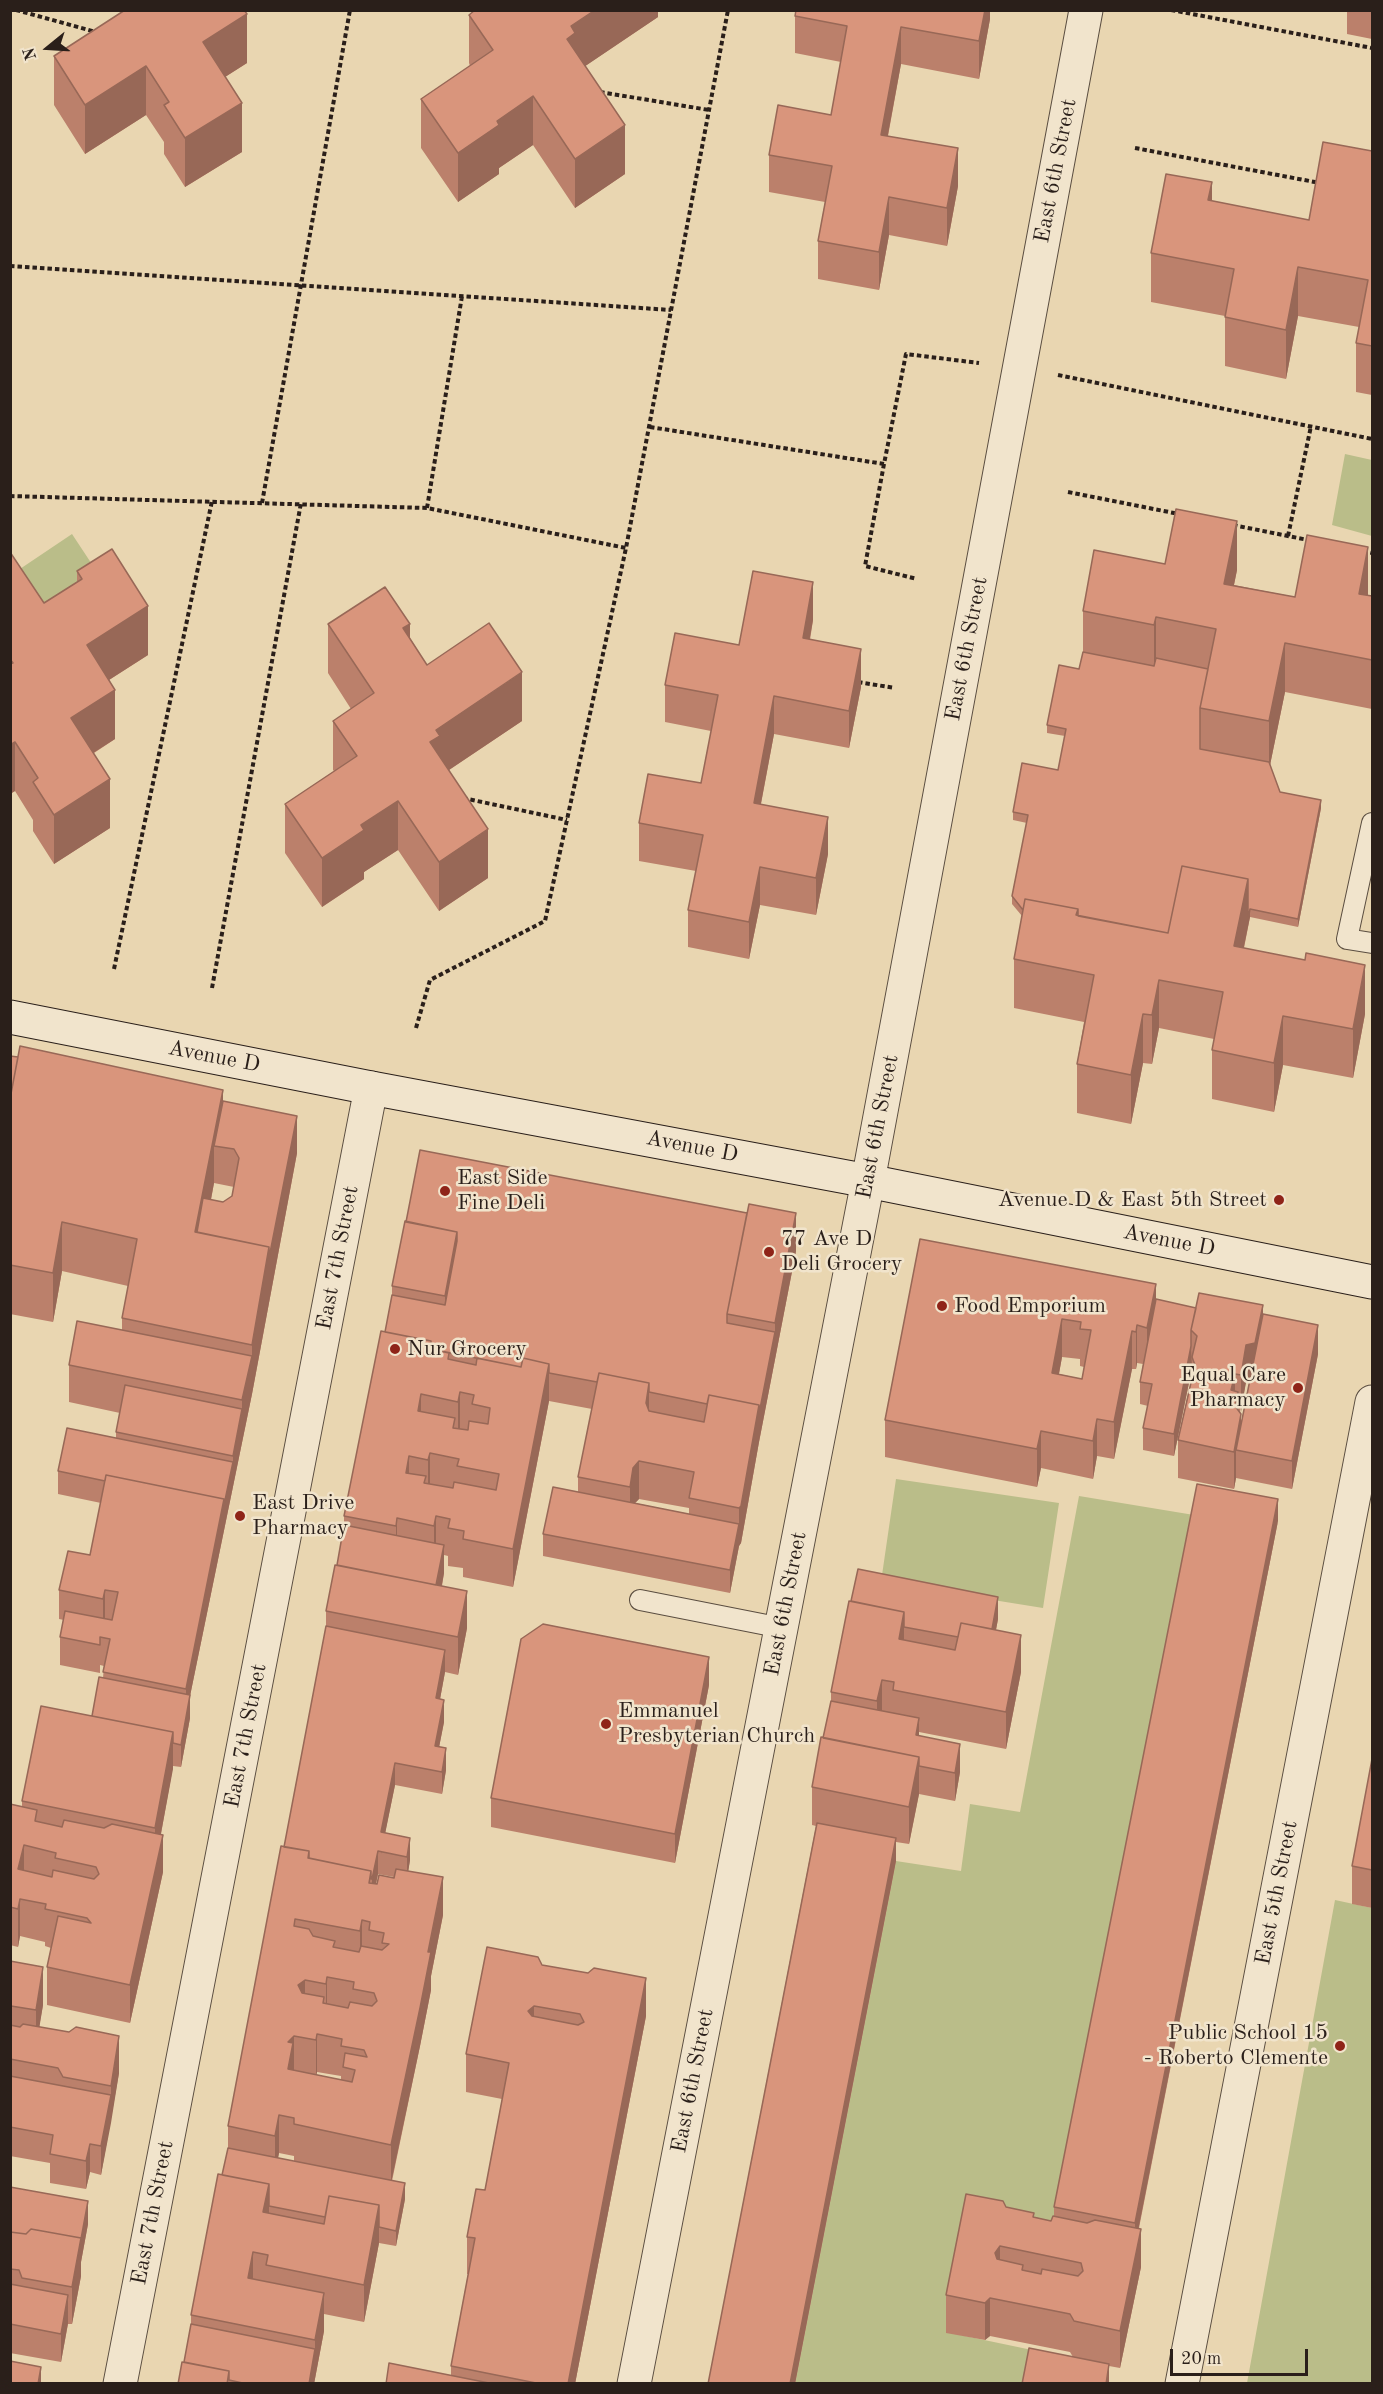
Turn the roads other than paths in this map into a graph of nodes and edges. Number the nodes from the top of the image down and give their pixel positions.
1 (1086, 10) edge
2 (1372, 823) edge
3 (1372, 943) edge
4 (10, 1017) edge
5 (371, 1088) junction
6 (868, 1181) junction
7 (1372, 1282) edge
8 (1372, 1402) edge
9 (640, 1600) dead end
10 (782, 1628) junction
11 (120, 2384) edge
12 (634, 2384) edge
13 (1182, 2384) edge

1 - 6 street, East 6th Street
2 - 3 lane
4 - 5 street, Avenue D
5 - 6 street, Avenue D
5 - 11 street, East 7th Street
6 - 7 street, Avenue D
6 - 10 street, East 6th Street
8 - 13 street, East 5th Street
9 - 10 lane
10 - 12 street, East 6th Street

